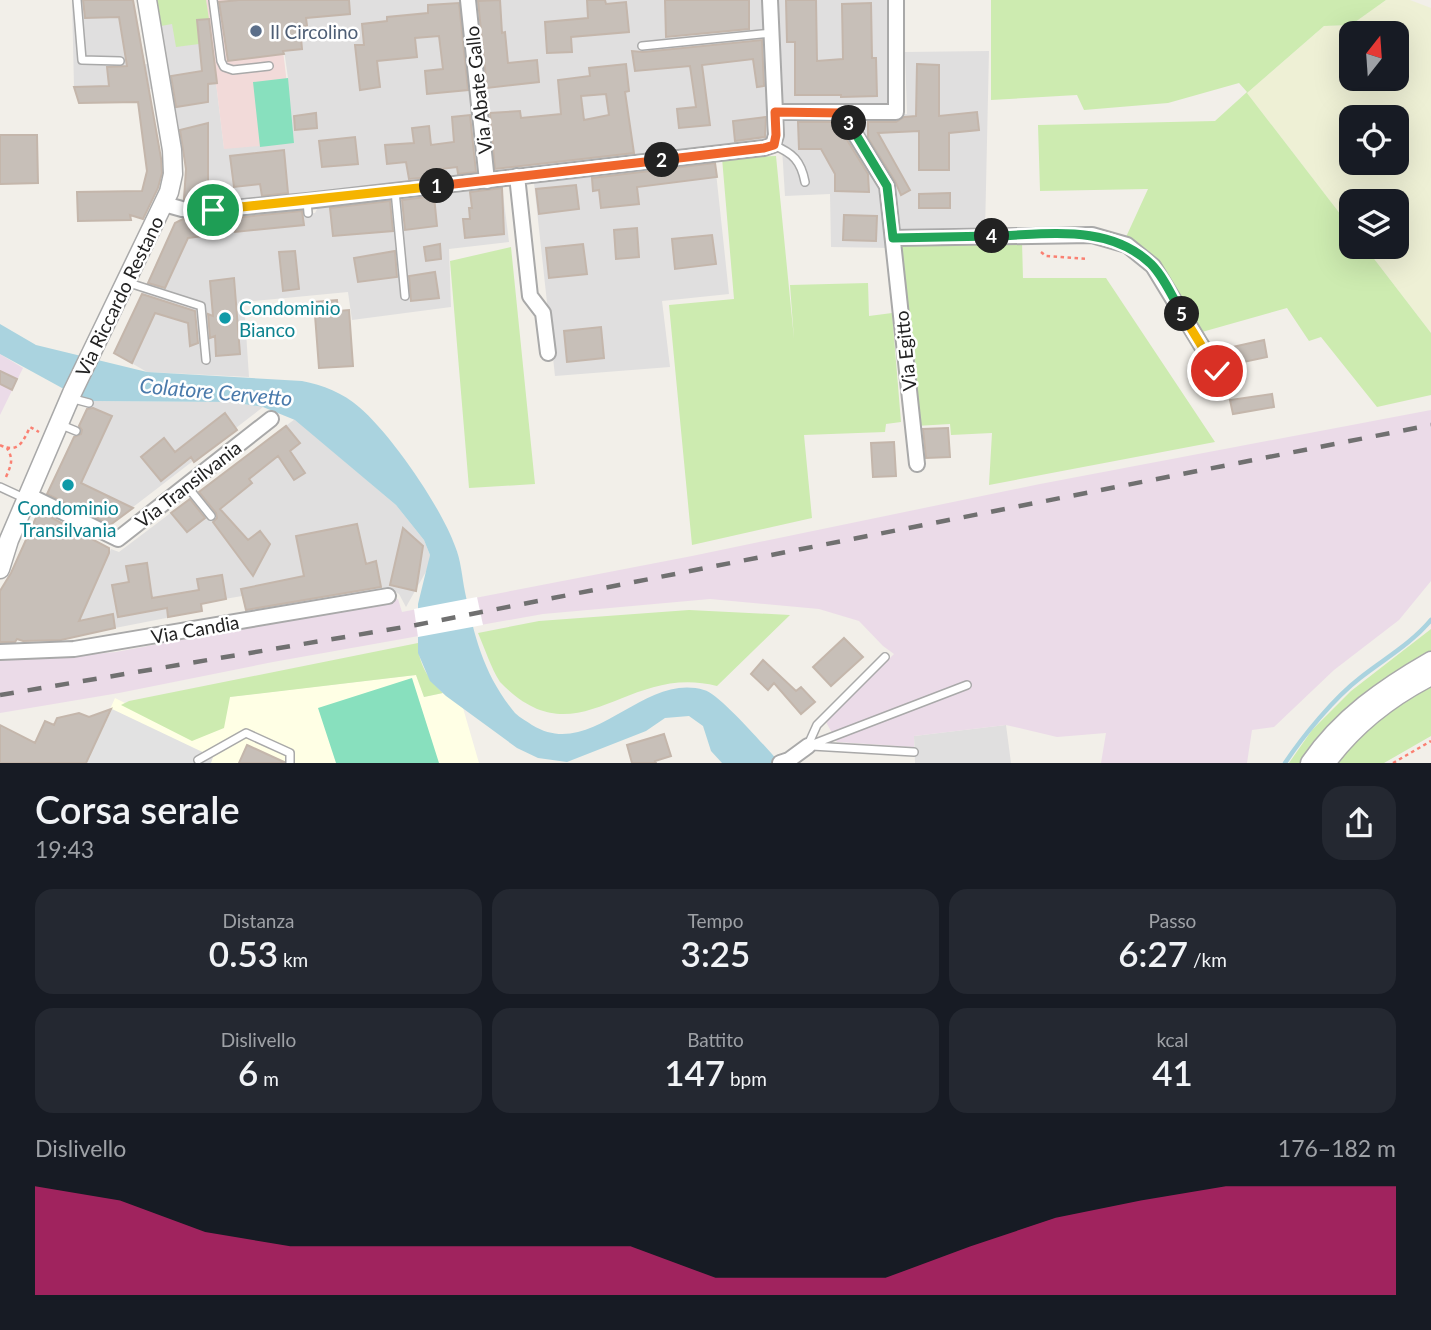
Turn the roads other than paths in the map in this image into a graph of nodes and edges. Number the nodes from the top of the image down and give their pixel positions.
1 (77, 0) edge
2 (147, 0) edge
3 (213, 0) edge
4 (468, 0) edge
5 (770, 0) edge
6 (895, 0) edge
7 (772, 33) junction
8 (642, 47) dead end
9 (120, 61) dead end
10 (269, 66) dead end
11 (775, 112) junction
12 (842, 113) junction
13 (774, 145) junction
14 (517, 176) junction
15 (487, 181) junction
16 (805, 182) dead end
17 (395, 191) junction
18 (164, 204) junction
19 (893, 238) junction
20 (126, 282) junction
21 (405, 296) dead end
22 (548, 353) dead end
23 (206, 360) dead end
24 (1217, 371) dead end
25 (71, 395) junction
26 (89, 403) dead end
27 (271, 419) dead end
28 (59, 424) junction
29 (76, 431) dead end
30 (917, 464) dead end
31 (186, 485) junction
32 (0, 486) edge
33 (28, 497) junction
34 (211, 516) dead end
35 (5, 537) edge
36 (0, 569) edge
37 (388, 596) dead end
38 (0, 652) edge
39 (884, 657) dead end
40 (1431, 661) edge
41 (1431, 676) edge
42 (967, 685) dead end
43 (808, 746) junction
44 (914, 752) dead end
45 (198, 760) dead end
46 (785, 762) edge
47 (290, 763) edge
48 (1310, 763) edge
49 (1326, 763) edge

1 - 9 lane
2 - 18 street, Via Riccardo Restano
3 - 10 lane
4 - 15 street, Via Abate Gallo
5 - 7 street
6 - 12 street
7 - 8 lane
7 - 11 street
11 - 12 street
11 - 13 street
12 - 19 street, Via Egitto
13 - 14 street
13 - 16 lane
14 - 15 street
14 - 22 street
15 - 17 street
17 - 18 street
17 - 21 lane
18 - 20 street, Via Riccardo Restano
19 - 24 street
19 - 30 street, Via Egitto
20 - 23 lane
20 - 25 street, Via Riccardo Restano
25 - 26 lane
25 - 28 street, Via Riccardo Restano
27 - 31 street, Via Transilvania
28 - 29 lane
28 - 33 street, Via Riccardo Restano
31 - 33 street, Via Transilvania
31 - 34 lane
32 - 33 lane
33 - 35 street, Via Riccardo Restano
35 - 36 street, Via Riccardo Restano
37 - 38 street, Via Candia
39 - 43 lane
40 - 48 street
41 - 49 street
42 - 43 lane
43 - 44 lane
43 - 46 street
45 - 47 lane

